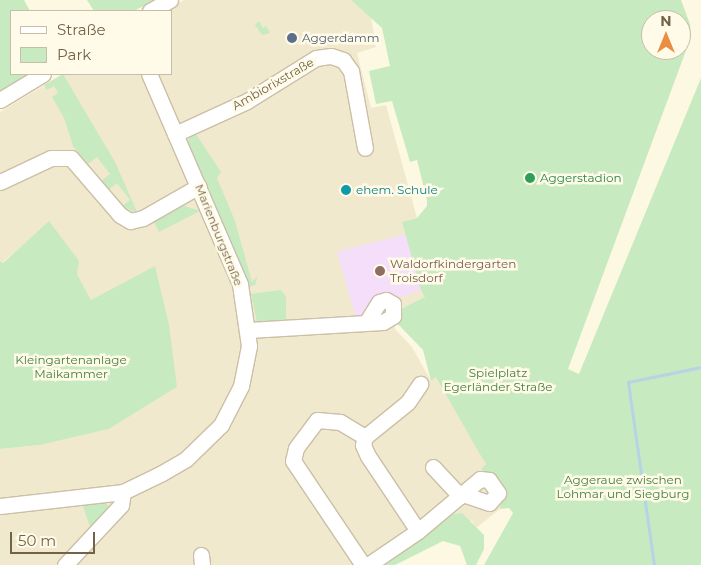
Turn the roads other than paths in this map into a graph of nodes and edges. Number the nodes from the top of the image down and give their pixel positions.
1 (170, 0) edge
2 (152, 10) edge
3 (41, 75) edge
4 (149, 75) edge
5 (0, 100) edge
6 (175, 134) junction
7 (364, 148) dead end
8 (0, 182) edge
9 (199, 186) junction
10 (367, 321) dead end
11 (248, 330) junction
12 (420, 384) dead end
13 (365, 437) junction
14 (433, 467) dead end
15 (123, 492) junction
16 (0, 506) edge
17 (418, 531) junction
18 (65, 565) edge
19 (364, 565) edge
20 (368, 565) edge

1 - 2 street
3 - 5 street
4 - 6 street, Marienburgstraße
6 - 7 street, Ambiorixstraße
6 - 9 street, Marienburgstraße
8 - 9 street
9 - 11 street, Marienburgstraße
10 - 11 street
11 - 15 street, Marienburgstraße
12 - 13 street
13 - 17 street
13 - 19 street
14 - 17 street
15 - 16 street, Marienburgstraße
15 - 18 street
17 - 20 street

